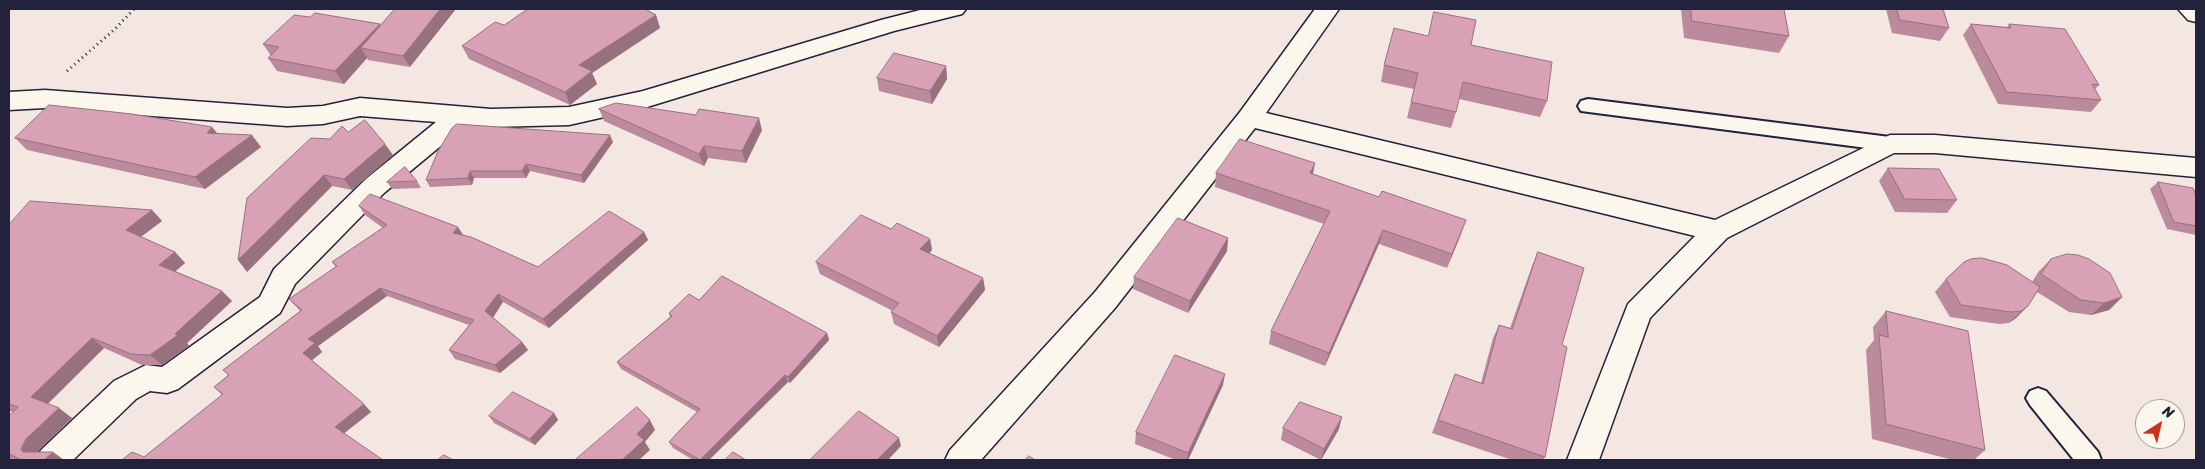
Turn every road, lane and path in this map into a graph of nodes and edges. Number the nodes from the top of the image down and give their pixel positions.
1 (134, 9) edge
2 (954, 9) edge
3 (1327, 9) edge
4 (2190, 9) edge
5 (2196, 15) edge
6 (45, 99) junction
7 (9, 102) edge
8 (1588, 106) dead end
9 (461, 116) junction
10 (1249, 118) junction
11 (1890, 144) junction
12 (2196, 168) edge
13 (1717, 231) junction
14 (2038, 398) dead end
15 (52, 460) edge
16 (961, 460) edge
17 (1583, 460) edge
18 (2089, 460) edge

1 - 6 path
2 - 9 main road
3 - 10 main road
4 - 5 main road
6 - 7 main road
6 - 9 main road
8 - 11 lane
9 - 15 main road
10 - 13 main road
10 - 16 main road
11 - 12 main road
11 - 13 main road
13 - 17 main road
14 - 18 lane

